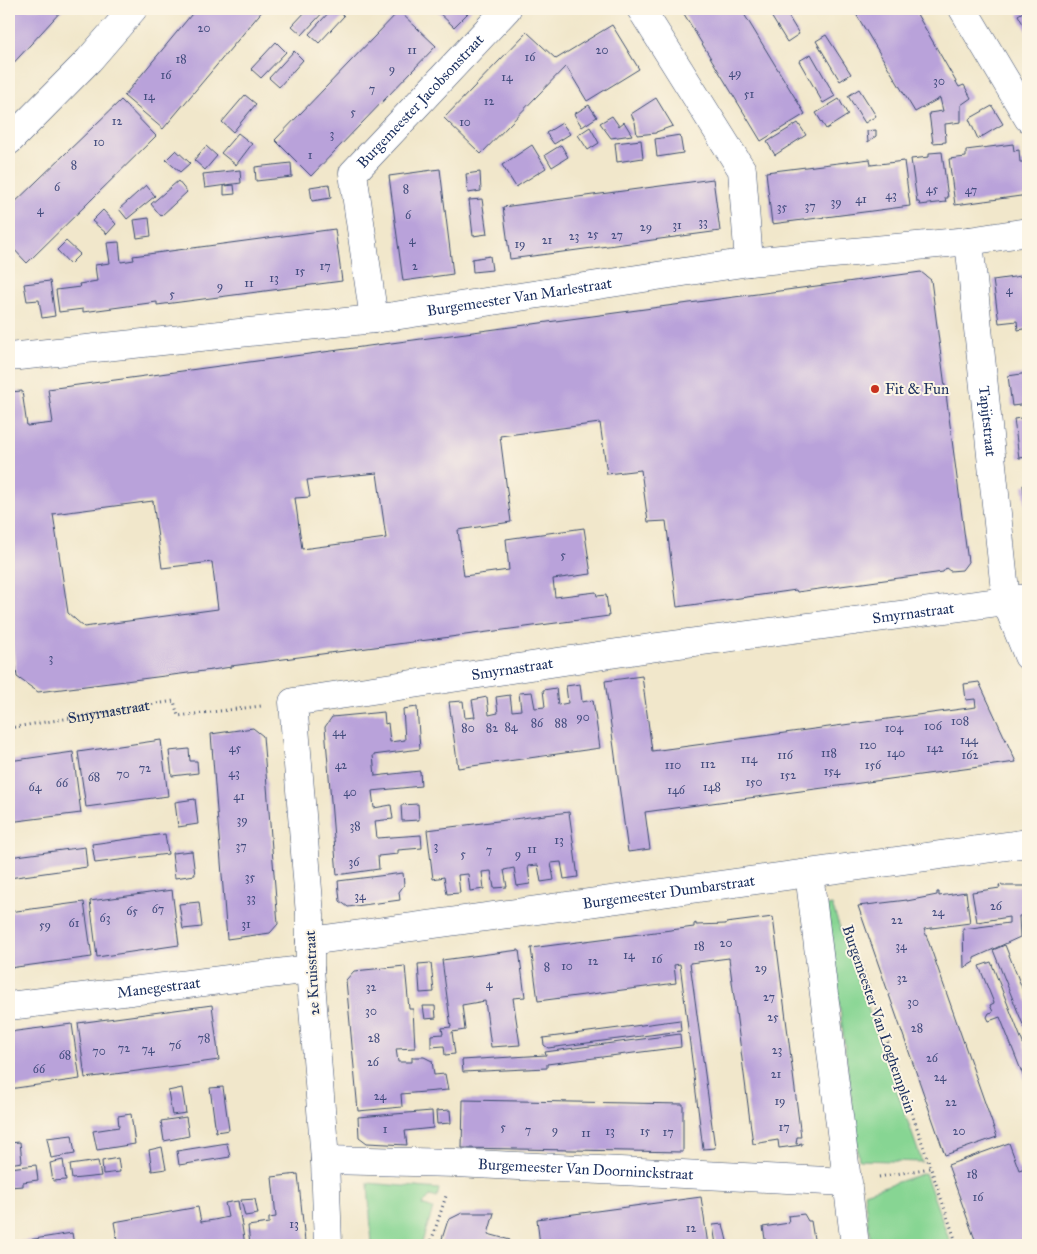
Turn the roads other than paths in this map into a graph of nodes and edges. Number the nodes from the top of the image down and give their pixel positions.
1 (133, 9) edge
2 (507, 9) edge
3 (641, 9) edge
4 (963, 9) edge
5 (1028, 118) edge
6 (9, 141) edge
7 (1028, 232) edge
8 (969, 241) junction
9 (749, 262) junction
10 (374, 319) junction
11 (9, 358) edge
12 (1017, 599) edge
13 (1028, 656) edge
14 (293, 702) joint
15 (1028, 843) edge
16 (809, 873) junction
17 (310, 941) junction
18 (310, 968) junction
19 (9, 1006) edge
20 (325, 1160) junction
21 (848, 1182) junction
22 (328, 1245) edge
23 (855, 1245) edge

1 - 6 street
2 - 10 street, Burgemeester Jacobsonstraat
3 - 9 street
4 - 5 street
7 - 8 street, Burgemeester Van Marlestraat
8 - 9 street, Burgemeester Van Marlestraat
8 - 12 street, Tapijtstraat
9 - 10 street, Burgemeester Van Marlestraat
10 - 11 street, Burgemeester Van Marlestraat
12 - 13 street, Tapijtstraat
12 - 14 street, Smyrnastraat
14 - 17 street, 2e Kruisstraat
15 - 16 street, Burgemeester Dumbarstraat
16 - 17 street, Burgemeester Dumbarstraat
16 - 21 street, Burgemeester Van Loghemplein
17 - 18 street, 2e Kruisstraat
18 - 19 street, Manegestraat
18 - 20 street, 2e Kruisstraat
20 - 21 street, Burgemeester Van Doorninckstraat
20 - 22 street, 2e Kruisstraat
21 - 23 street, Burgemeester Van Loghemplein

